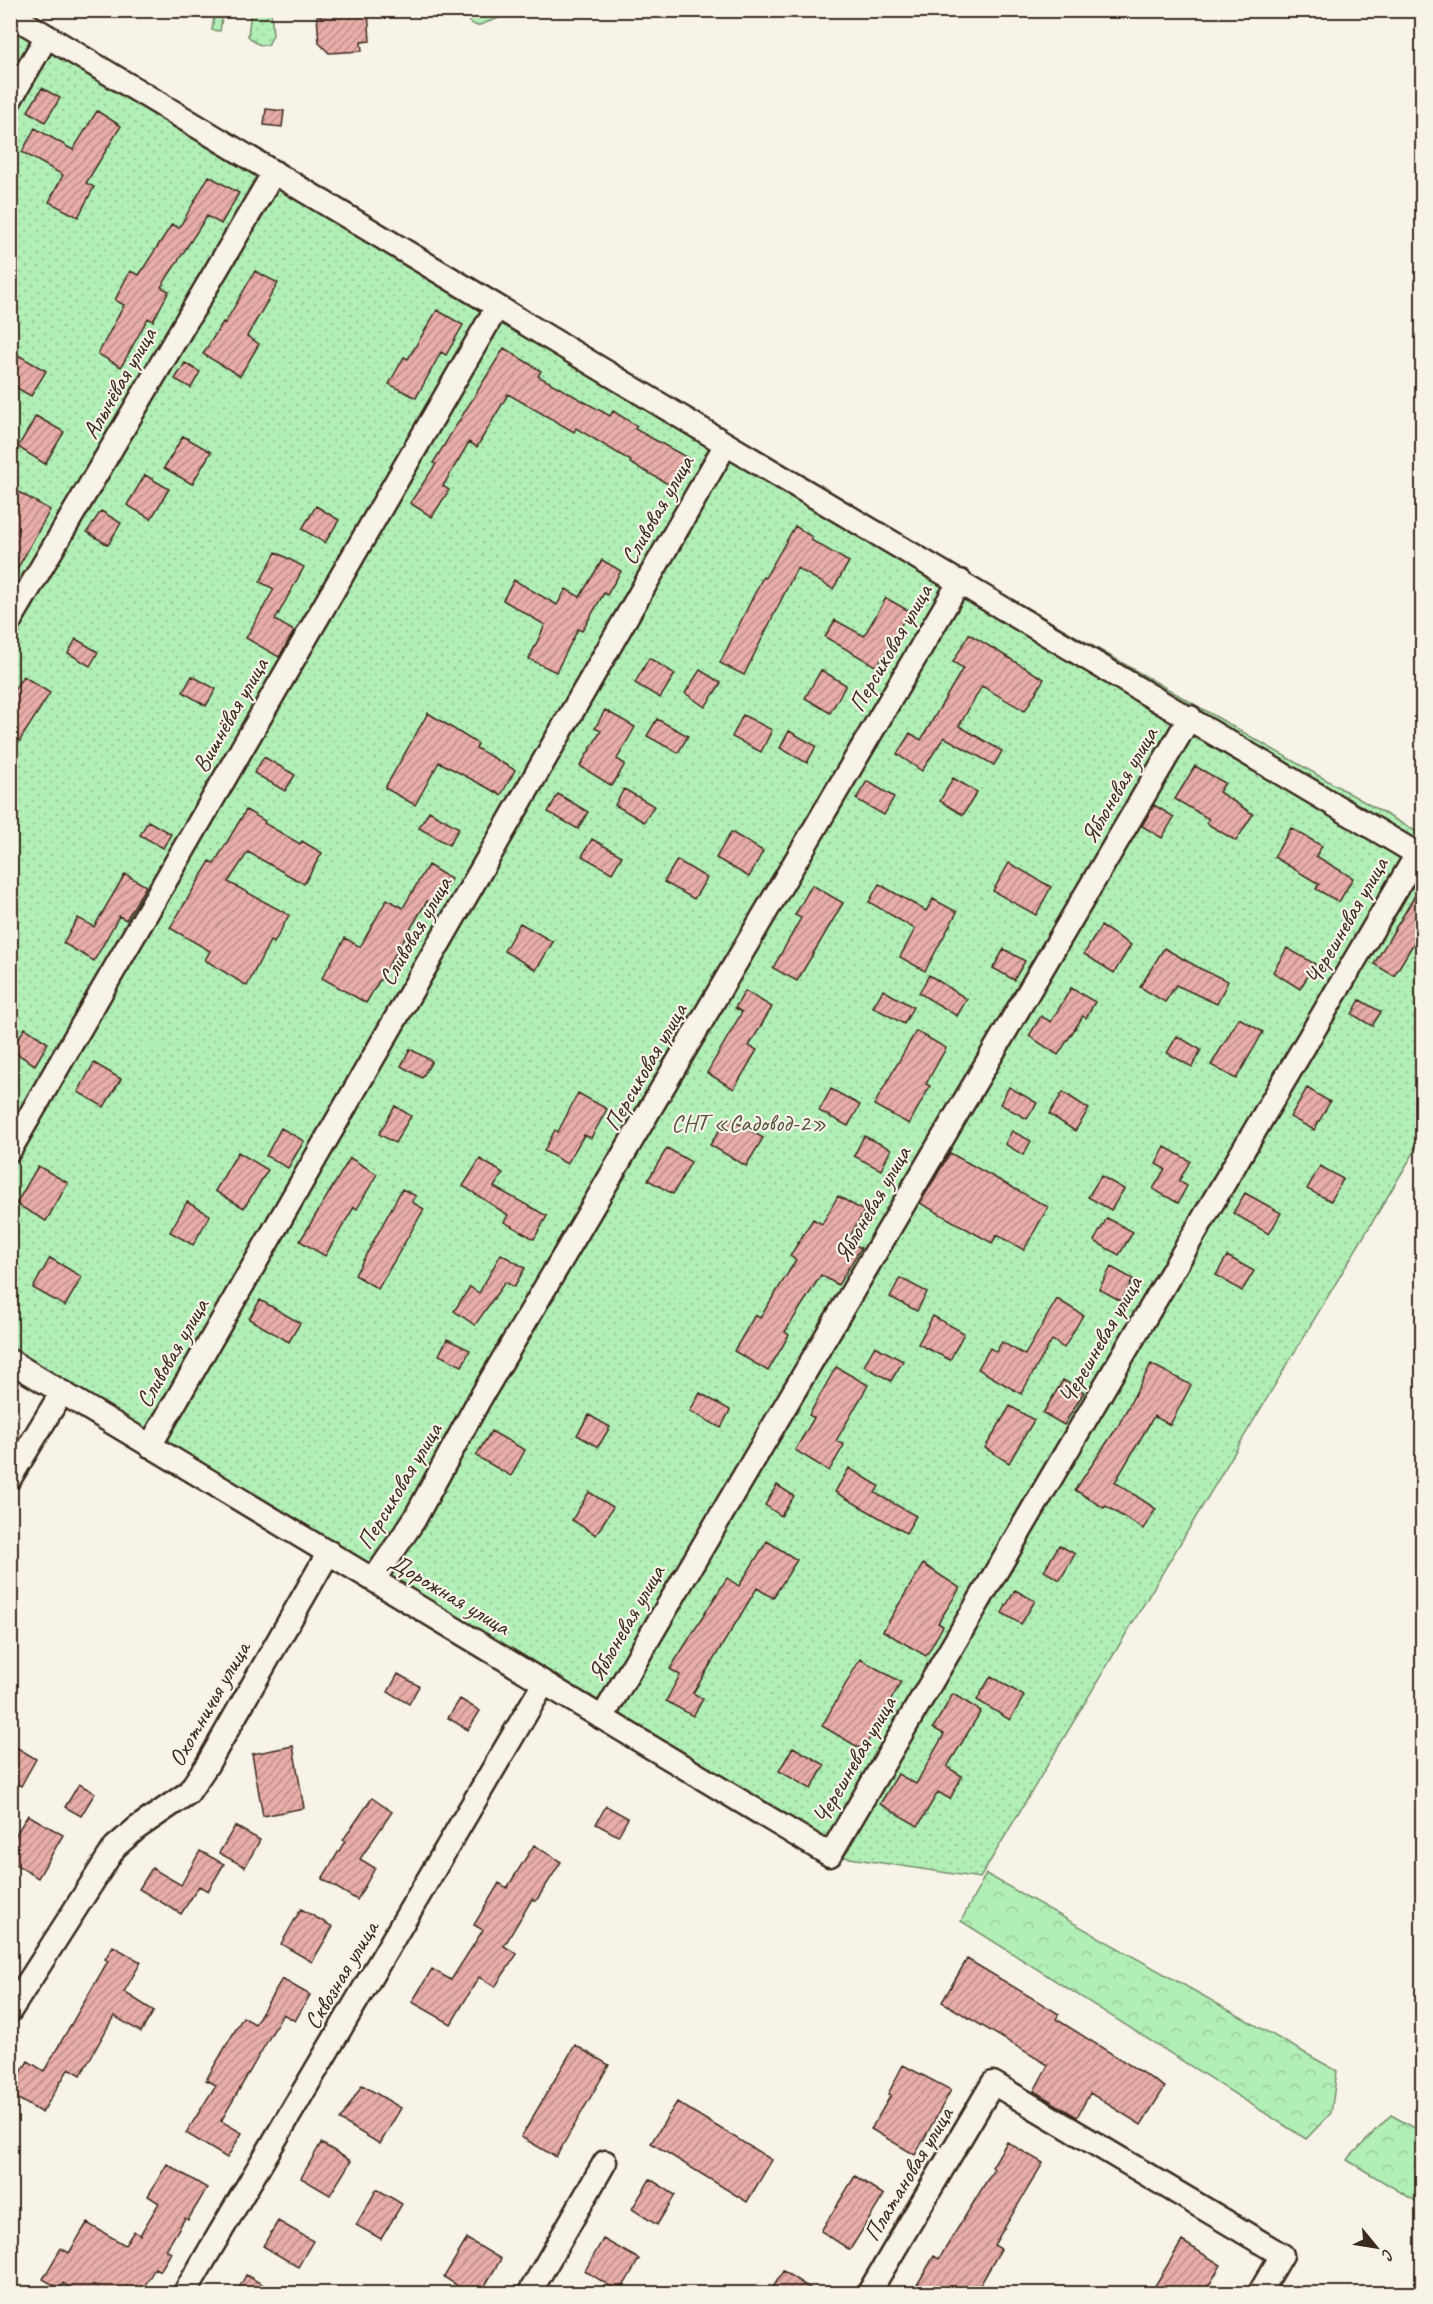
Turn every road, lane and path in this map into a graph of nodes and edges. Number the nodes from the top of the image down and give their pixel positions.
1 (10, 14) edge
2 (47, 36) junction
3 (10, 100) edge
4 (274, 172) junction
5 (497, 307) junction
6 (726, 444) junction
7 (960, 581) junction
8 (10, 621) edge
9 (1190, 717) junction
10 (10, 1150) edge
11 (10, 1361) edge
12 (62, 1392) junction
13 (150, 1446) junction
14 (10, 1478) edge
15 (329, 1552) junction
16 (374, 1579) junction
17 (544, 1683) junction
18 (602, 1718) junction
19 (830, 1855) joint
20 (10, 2011) edge
21 (605, 2162) dead end
22 (184, 2294) edge
23 (529, 2294) edge
24 (868, 2294) edge
25 (1259, 2294) edge

1 - 2 street
2 - 3 street
2 - 4 street
4 - 5 street
4 - 8 street, Алычёвая улица
5 - 6 street
5 - 10 street, Вишнёвая улица
6 - 7 street
6 - 13 street, Сливовая улица
7 - 9 street
7 - 16 street, Персиковая улица
9 - 18 street, Яблоневая улица
9 - 19 street, Черешневая улица
11 - 12 street, Дорожная улица
12 - 13 street, Дорожная улица
12 - 14 street
13 - 15 street, Дорожная улица
15 - 16 street, Дорожная улица
15 - 20 street, Охотничья улица
16 - 17 street, Дорожная улица
17 - 18 street, Дорожная улица
17 - 22 street, Сквозная улица
18 - 19 street, Дорожная улица
21 - 23 street
24 - 25 street, Платановая улица

